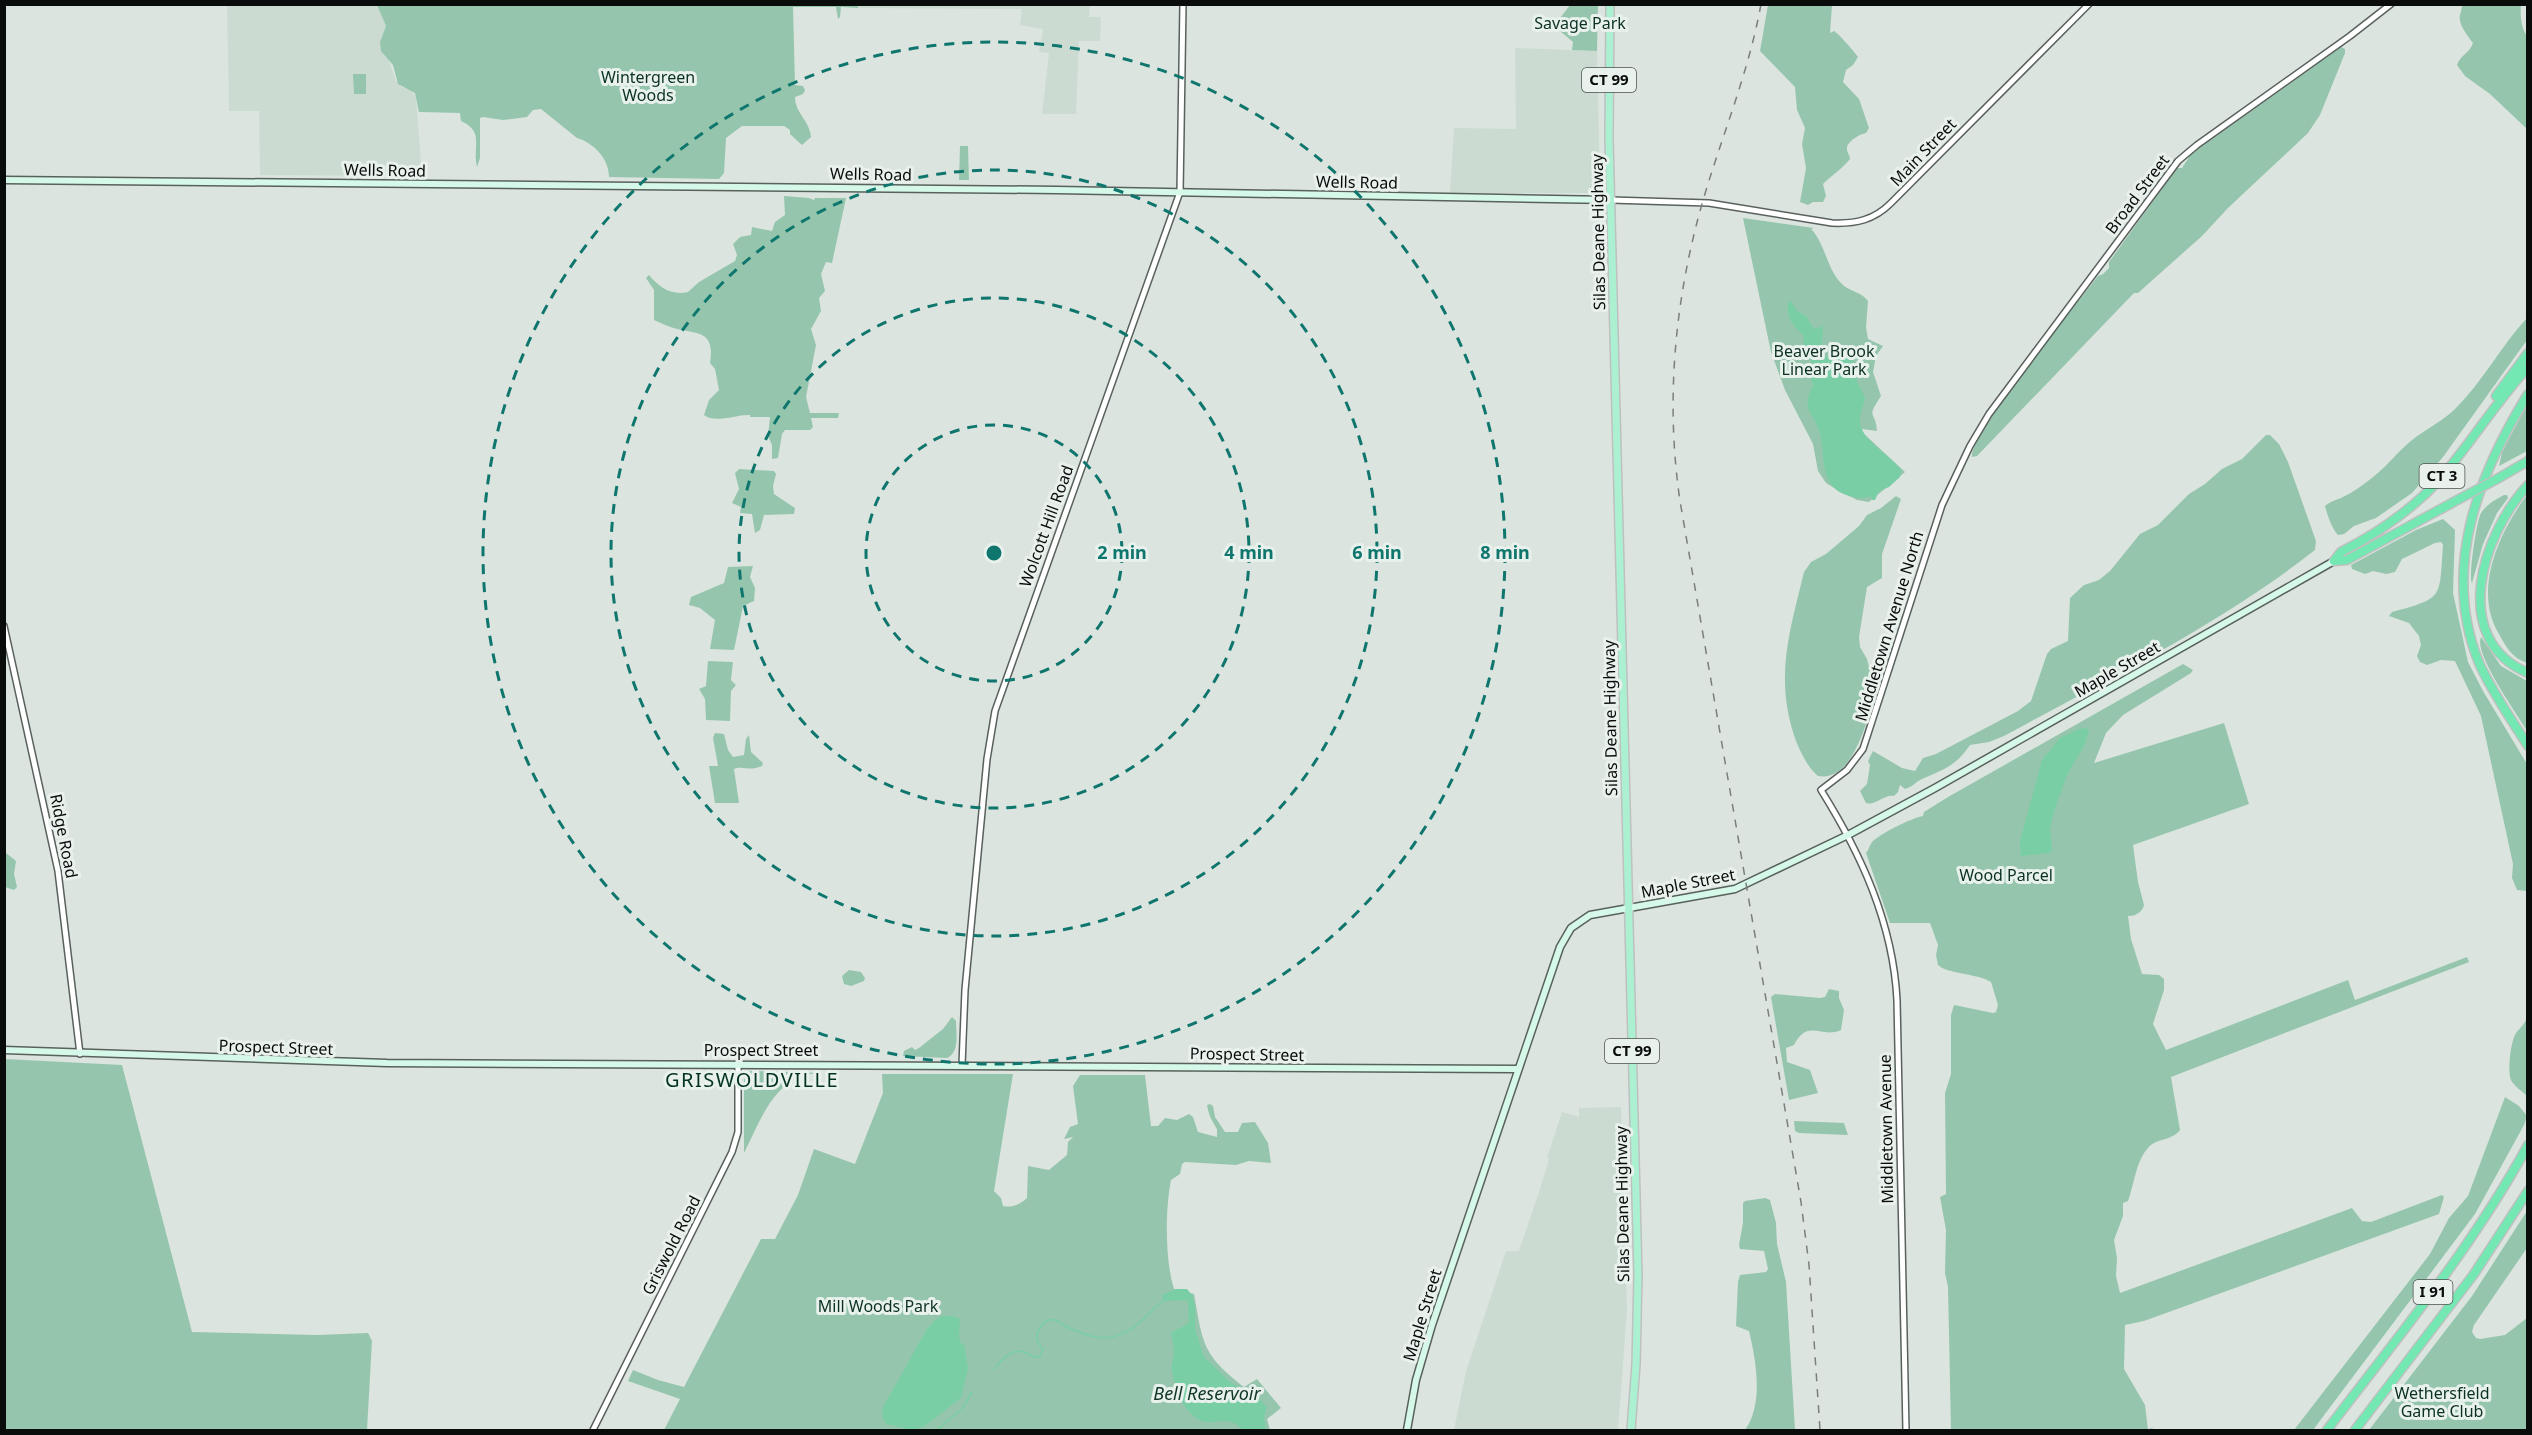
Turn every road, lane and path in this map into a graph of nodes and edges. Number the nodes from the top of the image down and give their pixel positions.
1 (1183, 4) edge
2 (1610, 4) edge
3 (2089, 4) edge
4 (2391, 4) edge
5 (4, 180) edge
6 (1180, 192) junction
7 (1611, 200) junction
8 (1736, 207) joint
9 (2528, 353) edge
10 (2528, 367) edge
11 (2528, 394) edge
12 (2484, 421) junction
13 (1964, 457) joint
14 (2528, 461) edge
15 (2528, 485) edge
16 (2334, 561) junction
17 (4, 626) edge
18 (2528, 673) edge
19 (2528, 746) edge
20 (1821, 790) joint
21 (1848, 835) junction
22 (1629, 909) junction
23 (4, 1050) edge
24 (80, 1054) junction
25 (738, 1064) junction
26 (962, 1065) junction
27 (1518, 1069) junction
28 (2528, 1145) edge
29 (2528, 1191) edge
30 (593, 1431) edge
31 (1407, 1431) edge
32 (1631, 1431) edge
33 (1906, 1431) edge
34 (2326, 1431) edge
35 (2355, 1431) edge

1 - 6 street, Wolcott Hill Road
2 - 7 main road, Silas Deane Highway / CT 99
3 - 8 street, Main Street
4 - 13 street, Broad Street
5 - 6 main road, Wells Road
6 - 7 main road, Wells Road
6 - 26 street, Wolcott Hill Road
7 - 8 street, Wells Road
7 - 22 main road, Silas Deane Highway / CT 99
9 - 12 highway
10 - 12 highway, CT 3
11 - 19 highway
12 - 16 highway, CT 3
13 - 20 street, Middletown Avenue North
14 - 16 highway, CT 3, bridge
15 - 18 highway
16 - 21 main road, Maple Street / CT 3
17 - 24 street, Ridge Road
20 - 21 street, Middletown Avenue
21 - 22 main road, Maple Street / CT 3
21 - 33 street, Middletown Avenue
22 - 27 main road, Maple Street / CT 3
22 - 32 main road, Silas Deane Highway / CT 99
23 - 24 main road, Prospect Street
24 - 25 main road, Prospect Street
25 - 26 main road, Prospect Street
25 - 30 street, Griswold Road
26 - 27 main road, Prospect Street
27 - 31 main road, Maple Street / CT 3
28 - 34 highway, I 91
29 - 35 highway, I 91

